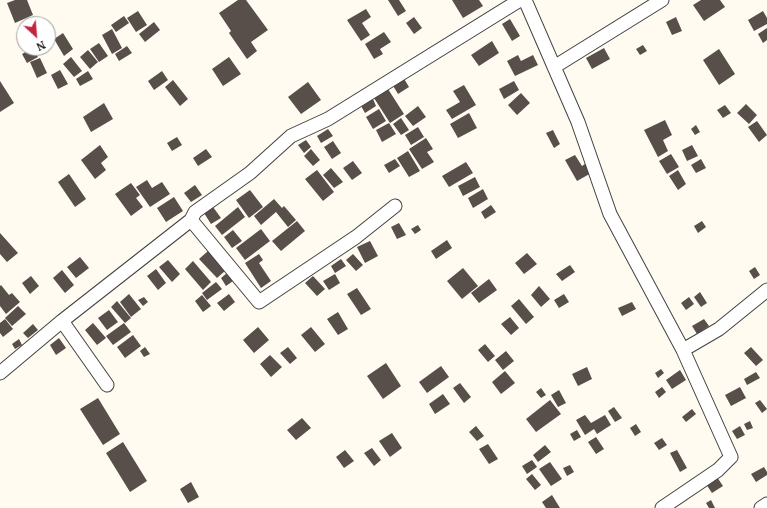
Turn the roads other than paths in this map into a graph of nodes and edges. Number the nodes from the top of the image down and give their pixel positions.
1 (520, 0) edge
2 (525, 0) edge
3 (662, 0) edge
4 (554, 67) junction
5 (395, 206) dead end
6 (191, 220) junction
7 (767, 290) edge
8 (62, 321) junction
9 (683, 350) junction
10 (0, 373) edge
11 (107, 385) dead end
12 (767, 504) edge
13 (662, 508) edge
14 (761, 508) edge

1 - 6 street
2 - 4 street
3 - 4 street
4 - 9 street
5 - 6 street
6 - 8 street
7 - 9 street
8 - 10 street
8 - 11 street
9 - 13 street
12 - 14 street

